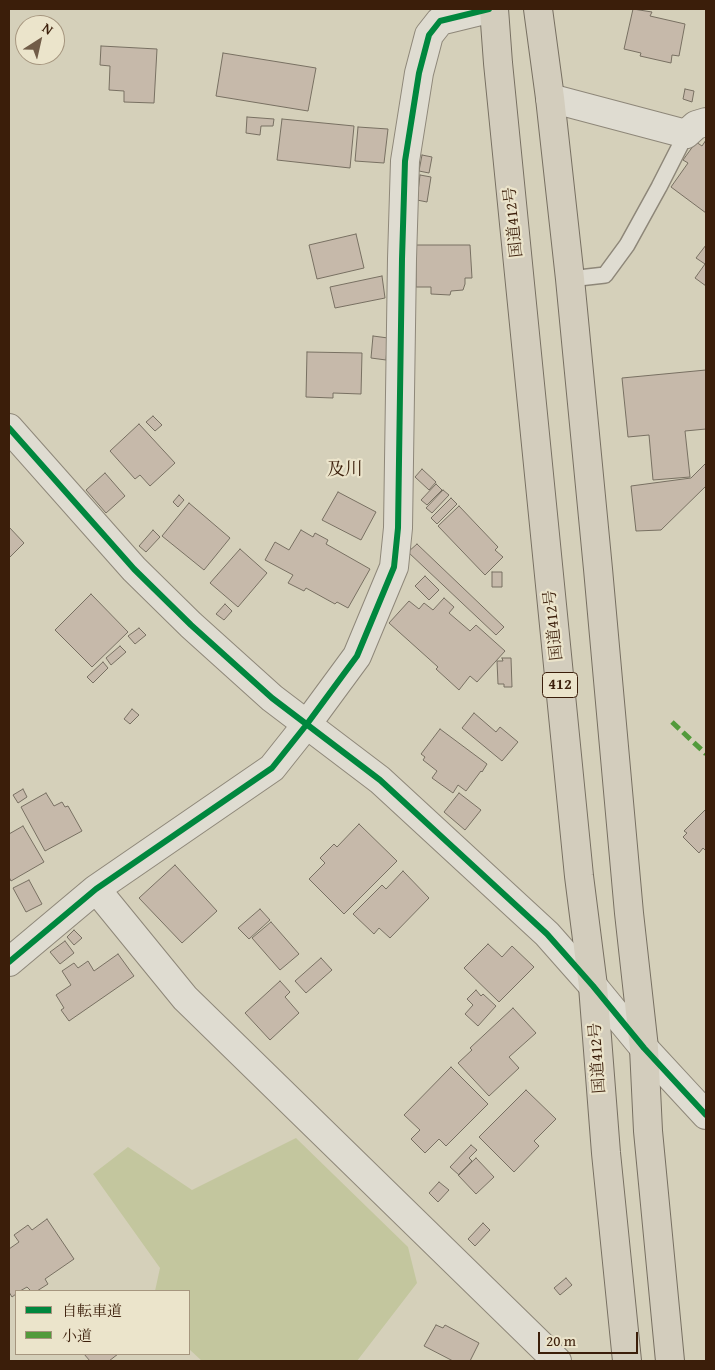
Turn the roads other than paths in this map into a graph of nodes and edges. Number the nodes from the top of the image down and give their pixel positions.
1 (489, 9) edge
2 (494, 9) edge
3 (538, 9) edge
4 (550, 98) junction
5 (696, 128) edge
6 (570, 280) junction
7 (9, 428) edge
8 (307, 724) junction
9 (96, 889) junction
10 (9, 962) edge
11 (593, 986) junction
12 (644, 1048) junction
13 (706, 1115) edge
14 (557, 1361) edge
15 (627, 1361) edge
16 (670, 1361) edge

1 - 8 street
2 - 11 highway, 国道412号 / 412
3 - 4 highway
4 - 5 street
4 - 6 highway
5 - 6 lane
6 - 12 highway
7 - 8 street
8 - 9 street
8 - 11 street
9 - 10 street
9 - 14 street
11 - 12 street
11 - 15 highway, 国道412号 / 412
12 - 13 street
12 - 16 highway

